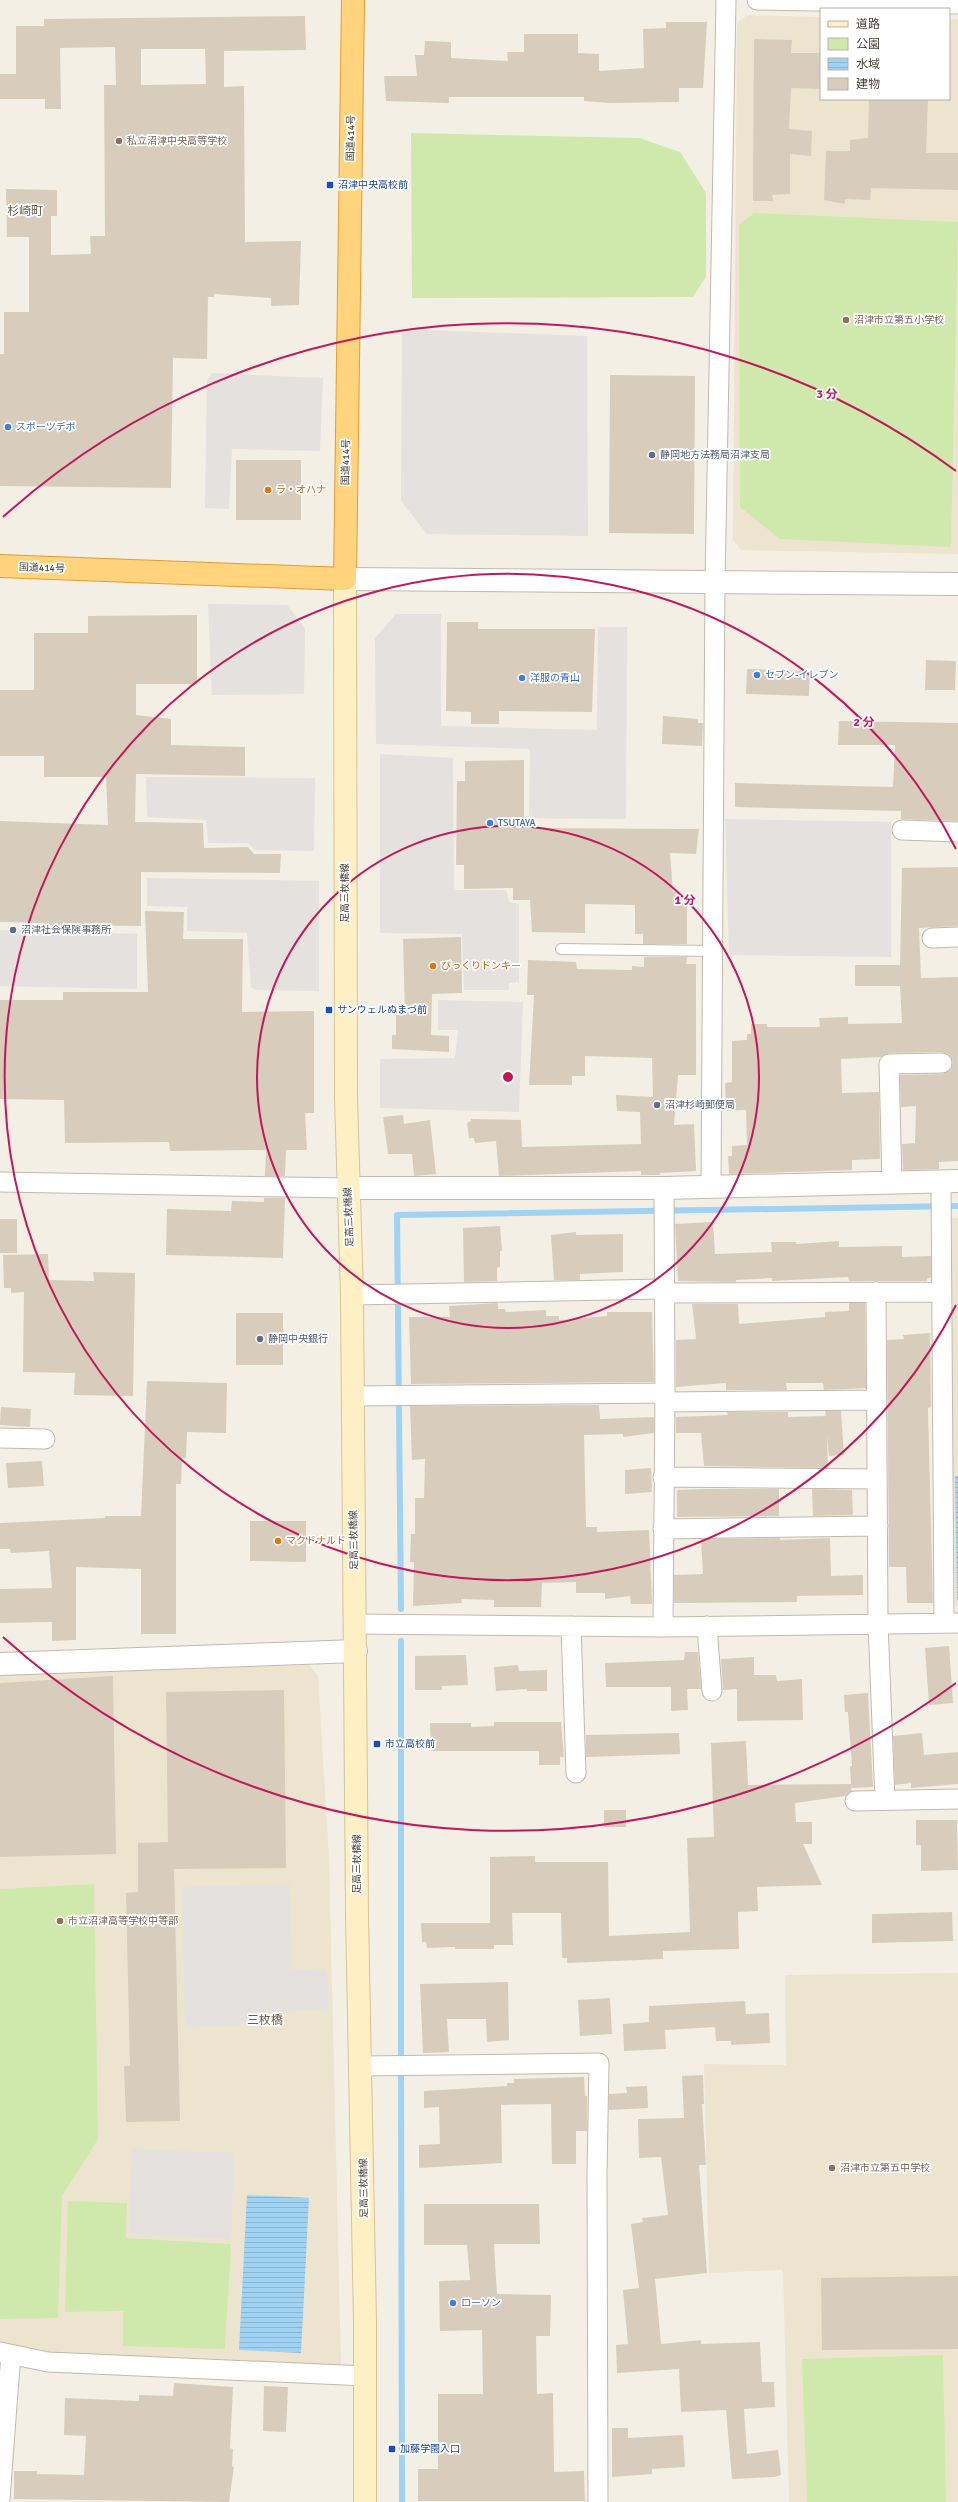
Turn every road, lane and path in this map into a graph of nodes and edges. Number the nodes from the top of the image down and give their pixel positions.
1 (353, 0) edge
2 (726, 0) edge
3 (757, 0) edge
4 (958, 4) edge
5 (0, 566) edge
6 (344, 579) junction
7 (715, 583) junction
8 (958, 584) edge
9 (902, 830) dead end
10 (958, 832) edge
11 (958, 937) edge
12 (932, 938) dead end
13 (561, 949) dead end
14 (712, 951) junction
15 (942, 1063) dead end
16 (950, 1181) edge
17 (0, 1182) edge
18 (892, 1182) junction
19 (711, 1185) junction
20 (348, 1188) junction
21 (664, 1188) junction
22 (664, 1289) junction
23 (876, 1292) junction
24 (941, 1292) junction
25 (352, 1296) junction
26 (353, 1396) junction
27 (665, 1398) junction
28 (877, 1400) junction
29 (0, 1438) edge
30 (45, 1439) dead end
31 (664, 1476) junction
32 (877, 1479) junction
33 (878, 1526) junction
34 (663, 1529) junction
35 (878, 1623) junction
36 (951, 1623) edge
37 (355, 1624) junction
38 (571, 1626) junction
39 (707, 1626) junction
40 (663, 1627) junction
41 (356, 1651) junction
42 (0, 1664) edge
43 (712, 1691) dead end
44 (576, 1773) dead end
45 (958, 1799) edge
46 (885, 1800) junction
47 (855, 1801) dead end
48 (362, 2066) junction
49 (6, 2354) edge
50 (366, 2376) junction
51 (3, 2405) edge
52 (2, 2434) edge
53 (0, 2499) edge
54 (365, 2502) edge
55 (598, 2502) edge

1 - 6 highway, 国道414号
2 - 7 street
3 - 4 street
5 - 6 highway, 国道414号
6 - 7 street
6 - 20 main road, 足高三枚橋線
7 - 8 street
7 - 14 street
9 - 10 street
11 - 12 street
13 - 14 lane
14 - 19 street
15 - 18 street
16 - 18 street
16 - 24 street
17 - 20 street
18 - 19 street
19 - 21 street
20 - 21 street
20 - 25 main road, 足高三枚橋線
21 - 22 street
22 - 23 street
22 - 25 street
22 - 27 street
23 - 24 street
23 - 28 street
24 - 36 street
25 - 26 main road, 足高三枚橋線
26 - 27 street
26 - 37 main road, 足高三枚橋線
27 - 28 street
27 - 31 street
28 - 32 street
29 - 30 street
31 - 32 street
31 - 34 street
32 - 33 street
33 - 34 street
33 - 35 street
34 - 40 street
35 - 36 street
35 - 39 street
35 - 46 street
37 - 38 street
37 - 41 main road, 足高三枚橋線
38 - 40 street
38 - 44 street
39 - 40 street
39 - 43 street
41 - 42 street
41 - 48 main road, 足高三枚橋線
45 - 46 street
46 - 47 street
48 - 50 main road, 足高三枚橋線
48 - 55 street
49 - 50 street
49 - 51 street
50 - 54 main road, 足高三枚橋線
51 - 52 street
52 - 53 street

